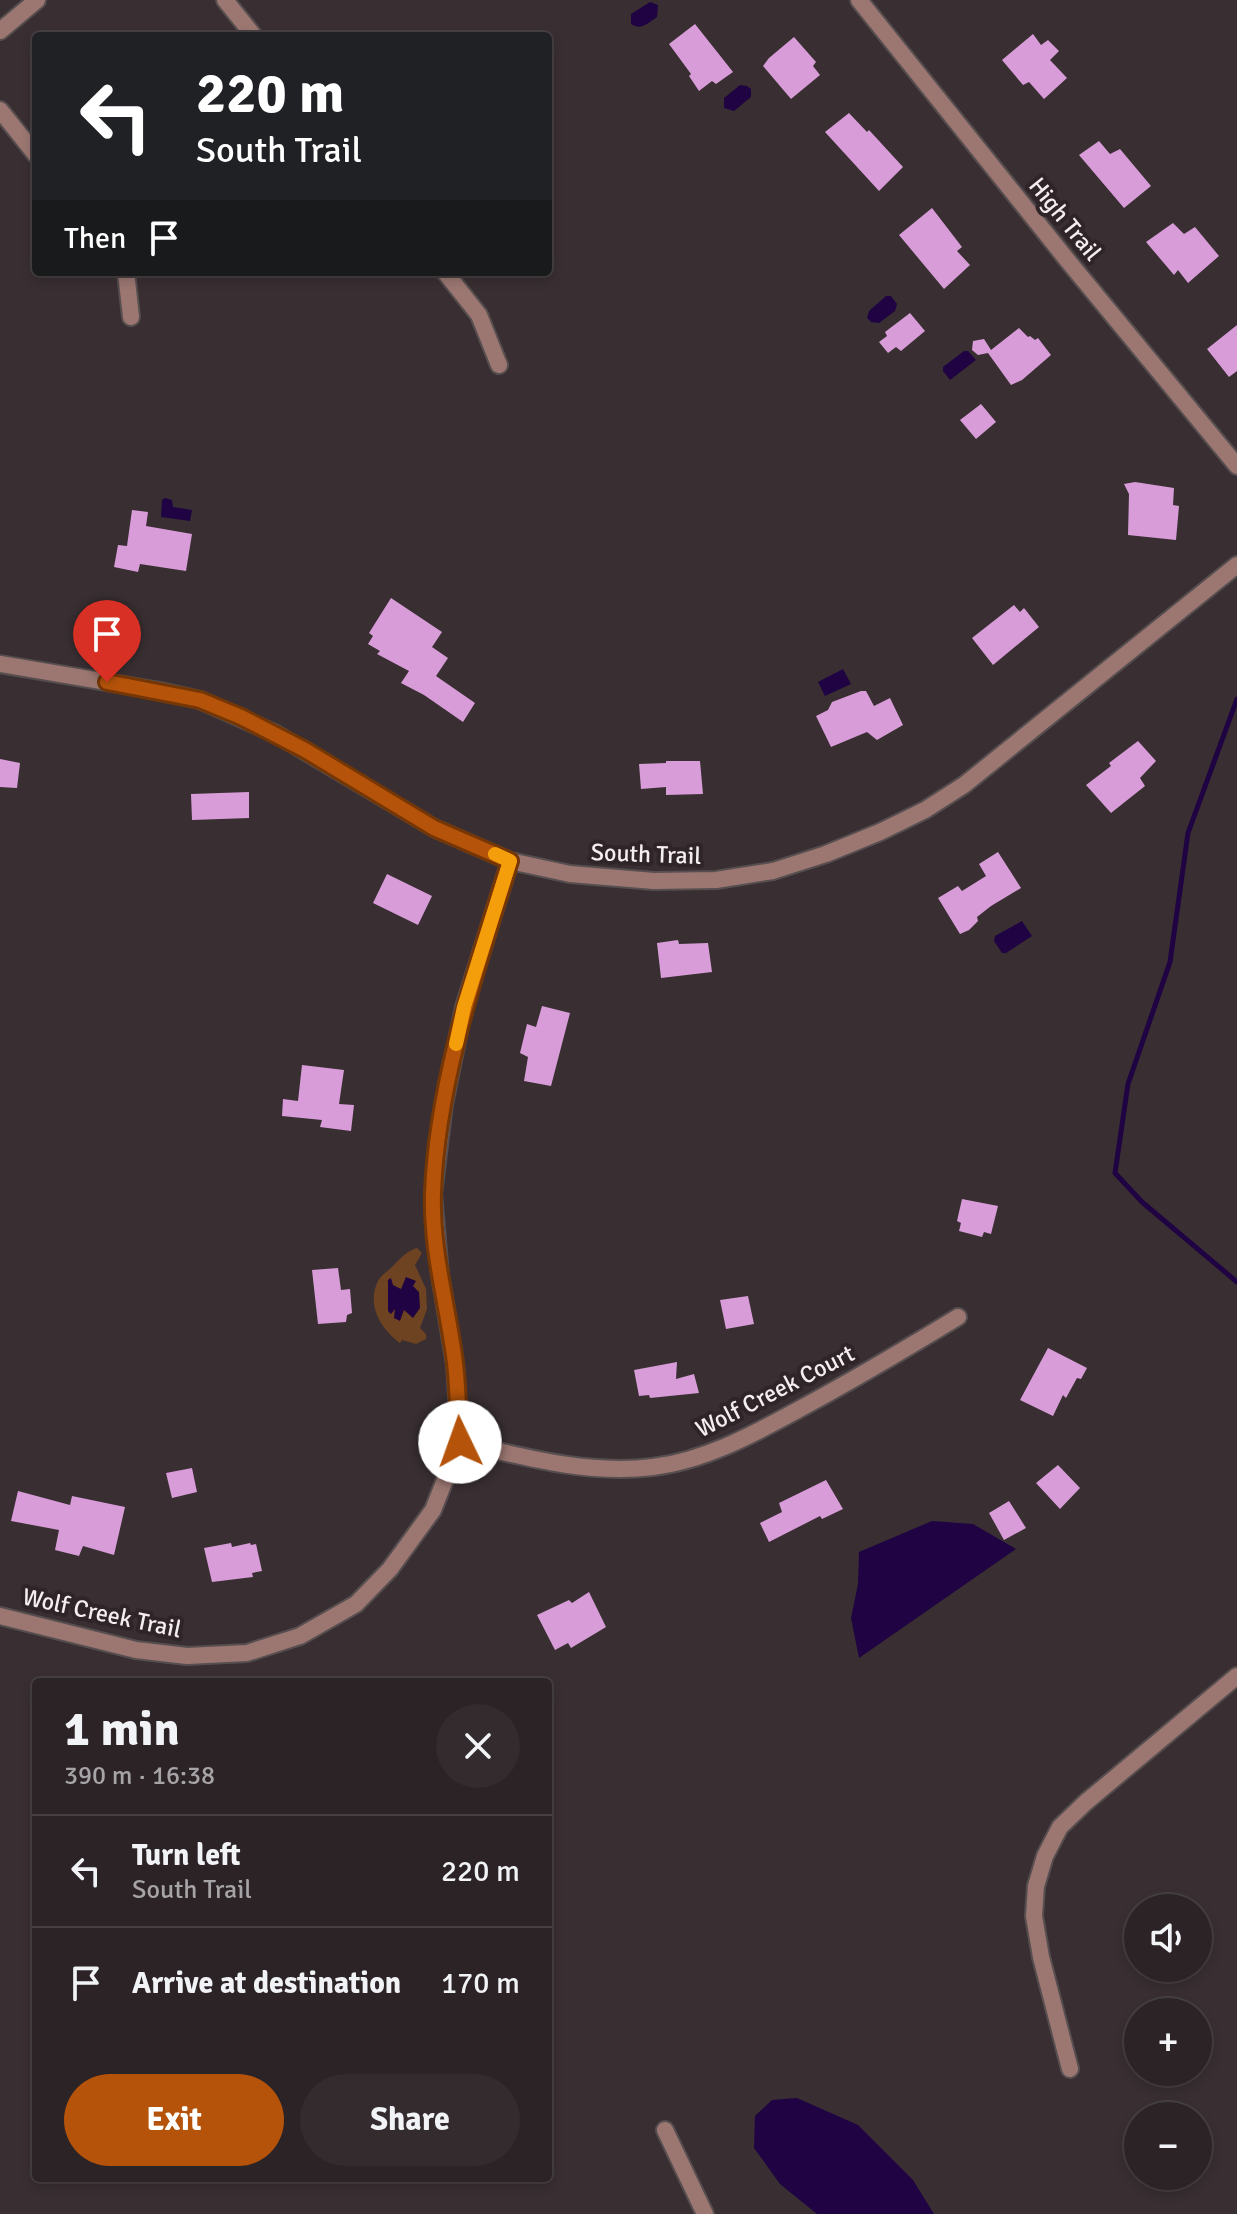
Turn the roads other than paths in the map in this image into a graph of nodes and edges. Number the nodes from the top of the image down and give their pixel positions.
1 (37, 0) edge
2 (225, 0) edge
3 (859, 0) edge
4 (0, 31) edge
5 (251, 32) edge
6 (0, 110) edge
7 (32, 150) edge
8 (126, 276) edge
9 (448, 276) edge
10 (131, 317) dead end
11 (499, 365) dead end
12 (1237, 466) edge
13 (1237, 565) edge
14 (0, 664) edge
15 (510, 861) junction
16 (958, 1317) dead end
17 (460, 1442) junction
18 (0, 1616) edge
19 (1237, 1676) edge
20 (1070, 2069) dead end
21 (665, 2130) dead end
22 (705, 2214) edge

1 - 4 street
2 - 5 street
3 - 12 street, High Trail
6 - 7 street
8 - 10 street
9 - 11 street
13 - 15 street, South Trail
14 - 15 street, South Trail
15 - 17 street, Wolf Creek Trail
16 - 17 street, Wolf Creek Court
17 - 18 street, Wolf Creek Trail
19 - 20 street
21 - 22 street

